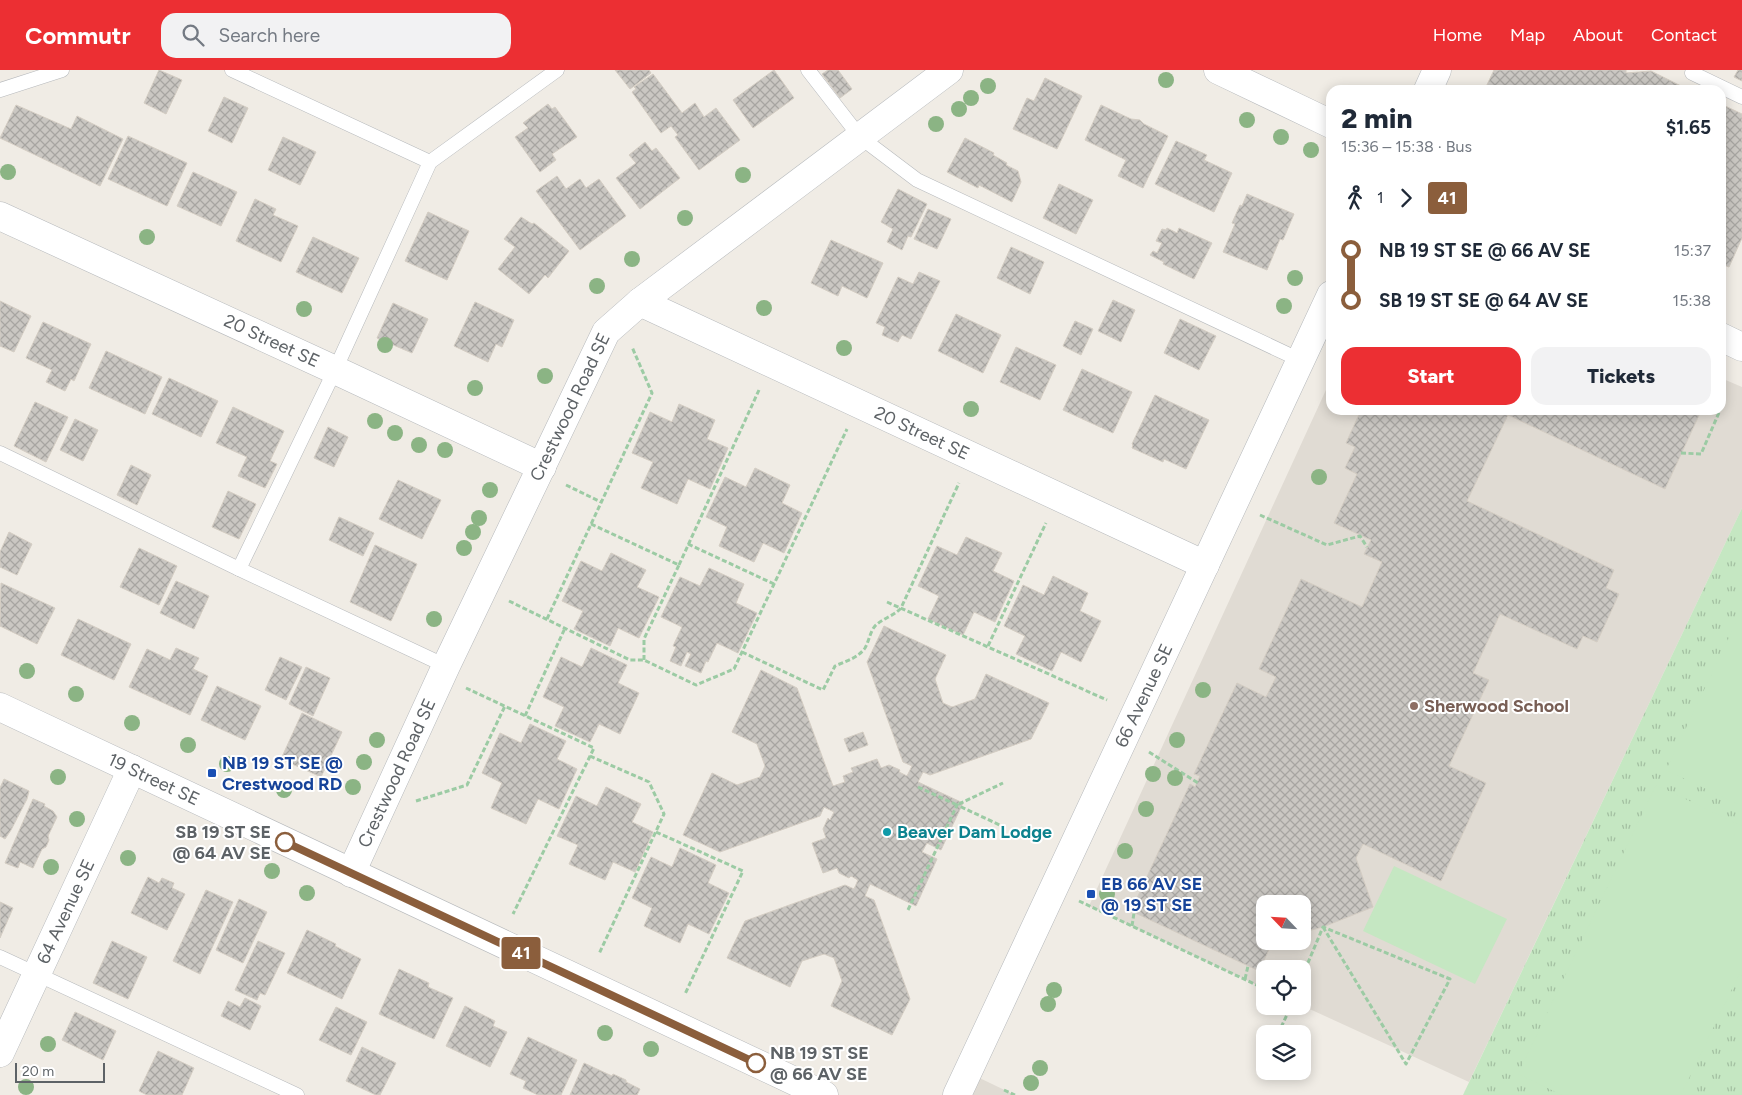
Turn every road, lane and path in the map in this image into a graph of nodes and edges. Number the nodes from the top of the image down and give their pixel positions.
1 (62, 70) edge
2 (232, 70) edge
3 (557, 70) edge
4 (808, 70) edge
5 (949, 70) edge
6 (1218, 70) edge
7 (1437, 70) edge
8 (1690, 71) edge
9 (1430, 85) edge
10 (1718, 85) edge
11 (1726, 89) edge
12 (0, 90) edge
13 (1742, 97) edge
14 (1326, 122) edge
15 (860, 136) junction
16 (430, 162) junction
17 (0, 216) edge
18 (640, 302) junction
19 (1326, 305) edge
20 (1726, 339) edge
21 (629, 340) dead end
22 (1742, 347) edge
23 (1300, 360) junction
24 (335, 370) junction
25 (762, 383) dead end
26 (1718, 415) edge
27 (849, 424) dead end
28 (0, 453) edge
29 (1682, 453) dead end
30 (551, 475) junction
31 (962, 475) dead end
32 (601, 502) junction
33 (1259, 514) dead end
34 (1050, 516) dead end
35 (591, 524) junction
36 (688, 544) junction
37 (1367, 547) dead end
38 (679, 564) junction
39 (1205, 565) junction
40 (239, 569) junction
41 (774, 584) junction
42 (504, 599) dead end
43 (887, 602) dead end
44 (901, 608) junction
45 (547, 619) junction
46 (565, 628) junction
47 (988, 647) junction
48 (742, 652) junction
49 (644, 660) junction
50 (446, 666) junction
51 (464, 686) dead end
52 (1107, 700) dead end
53 (505, 706) junction
54 (0, 707) edge
55 (526, 716) junction
56 (1149, 752) dead end
57 (590, 756) junction
58 (132, 769) junction
59 (1198, 782) dead end
60 (1004, 783) dead end
61 (918, 787) dead end
62 (408, 804) dead end
63 (957, 804) junction
64 (1004, 828) dead end
65 (656, 832) junction
66 (351, 873) junction
67 (1079, 901) dead end
68 (908, 910) dead end
69 (1134, 912) dead end
70 (513, 914) dead end
71 (1132, 926) junction
72 (1323, 927) junction
73 (599, 954) dead end
74 (0, 957) edge
75 (1309, 960) edge
76 (1248, 966) dead end
77 (37, 975) junction
78 (1245, 979) junction
79 (1256, 984) edge
80 (684, 994) dead end
81 (0, 1053) edge
82 (1004, 1090) dead end
83 (297, 1095) edge
84 (824, 1095) edge
85 (957, 1095) edge
86 (1015, 1095) edge

1 - 12 lane
2 - 16 lane
3 - 16 lane
4 - 15 lane
5 - 15 street, Crestwood Road SE
6 - 14 street
7 - 9 street
8 - 10 lane
11 - 13 lane
15 - 18 street, Crestwood Road SE
15 - 23 lane
16 - 24 lane
17 - 24 street, 20 Street SE
18 - 30 street, Crestwood Road SE
18 - 39 street, 20 Street SE
19 - 23 street, 66 Avenue SE
20 - 22 street
21 - 32 path
23 - 39 street, 66 Avenue SE
24 - 30 street, 20 Street SE
24 - 40 lane
25 - 36 path
26 - 29 path
27 - 41 path
28 - 40 lane
30 - 32 path
30 - 50 street, Crestwood Road SE
31 - 44 path
32 - 35 path
33 - 37 path
34 - 47 path
35 - 38 path
35 - 45 path
36 - 38 path
36 - 41 path
38 - 49 path
39 - 85 street, 66 Avenue SE
40 - 50 lane
41 - 48 path
42 - 45 path
43 - 44 path
44 - 47 path
44 - 48 path
45 - 46 path
46 - 49 path
46 - 55 path
47 - 52 path
48 - 49 path
50 - 66 street, Crestwood Road SE
51 - 53 path
53 - 55 path
53 - 62 path
54 - 58 street, 19 Street SE
55 - 57 path
56 - 59 path
57 - 65 path
57 - 70 path
58 - 66 street, 19 Street SE
58 - 77 street, 64 Avenue SE
60 - 63 path
61 - 63 path
63 - 64 path
63 - 68 path
65 - 73 path
65 - 80 path
66 - 84 street, 19 Street SE
67 - 71 path
69 - 71 path
71 - 78 path
72 - 72 path
72 - 75 path
74 - 77 lane
76 - 78 path
77 - 81 street, 64 Avenue SE
77 - 83 lane
78 - 79 path
82 - 86 path

